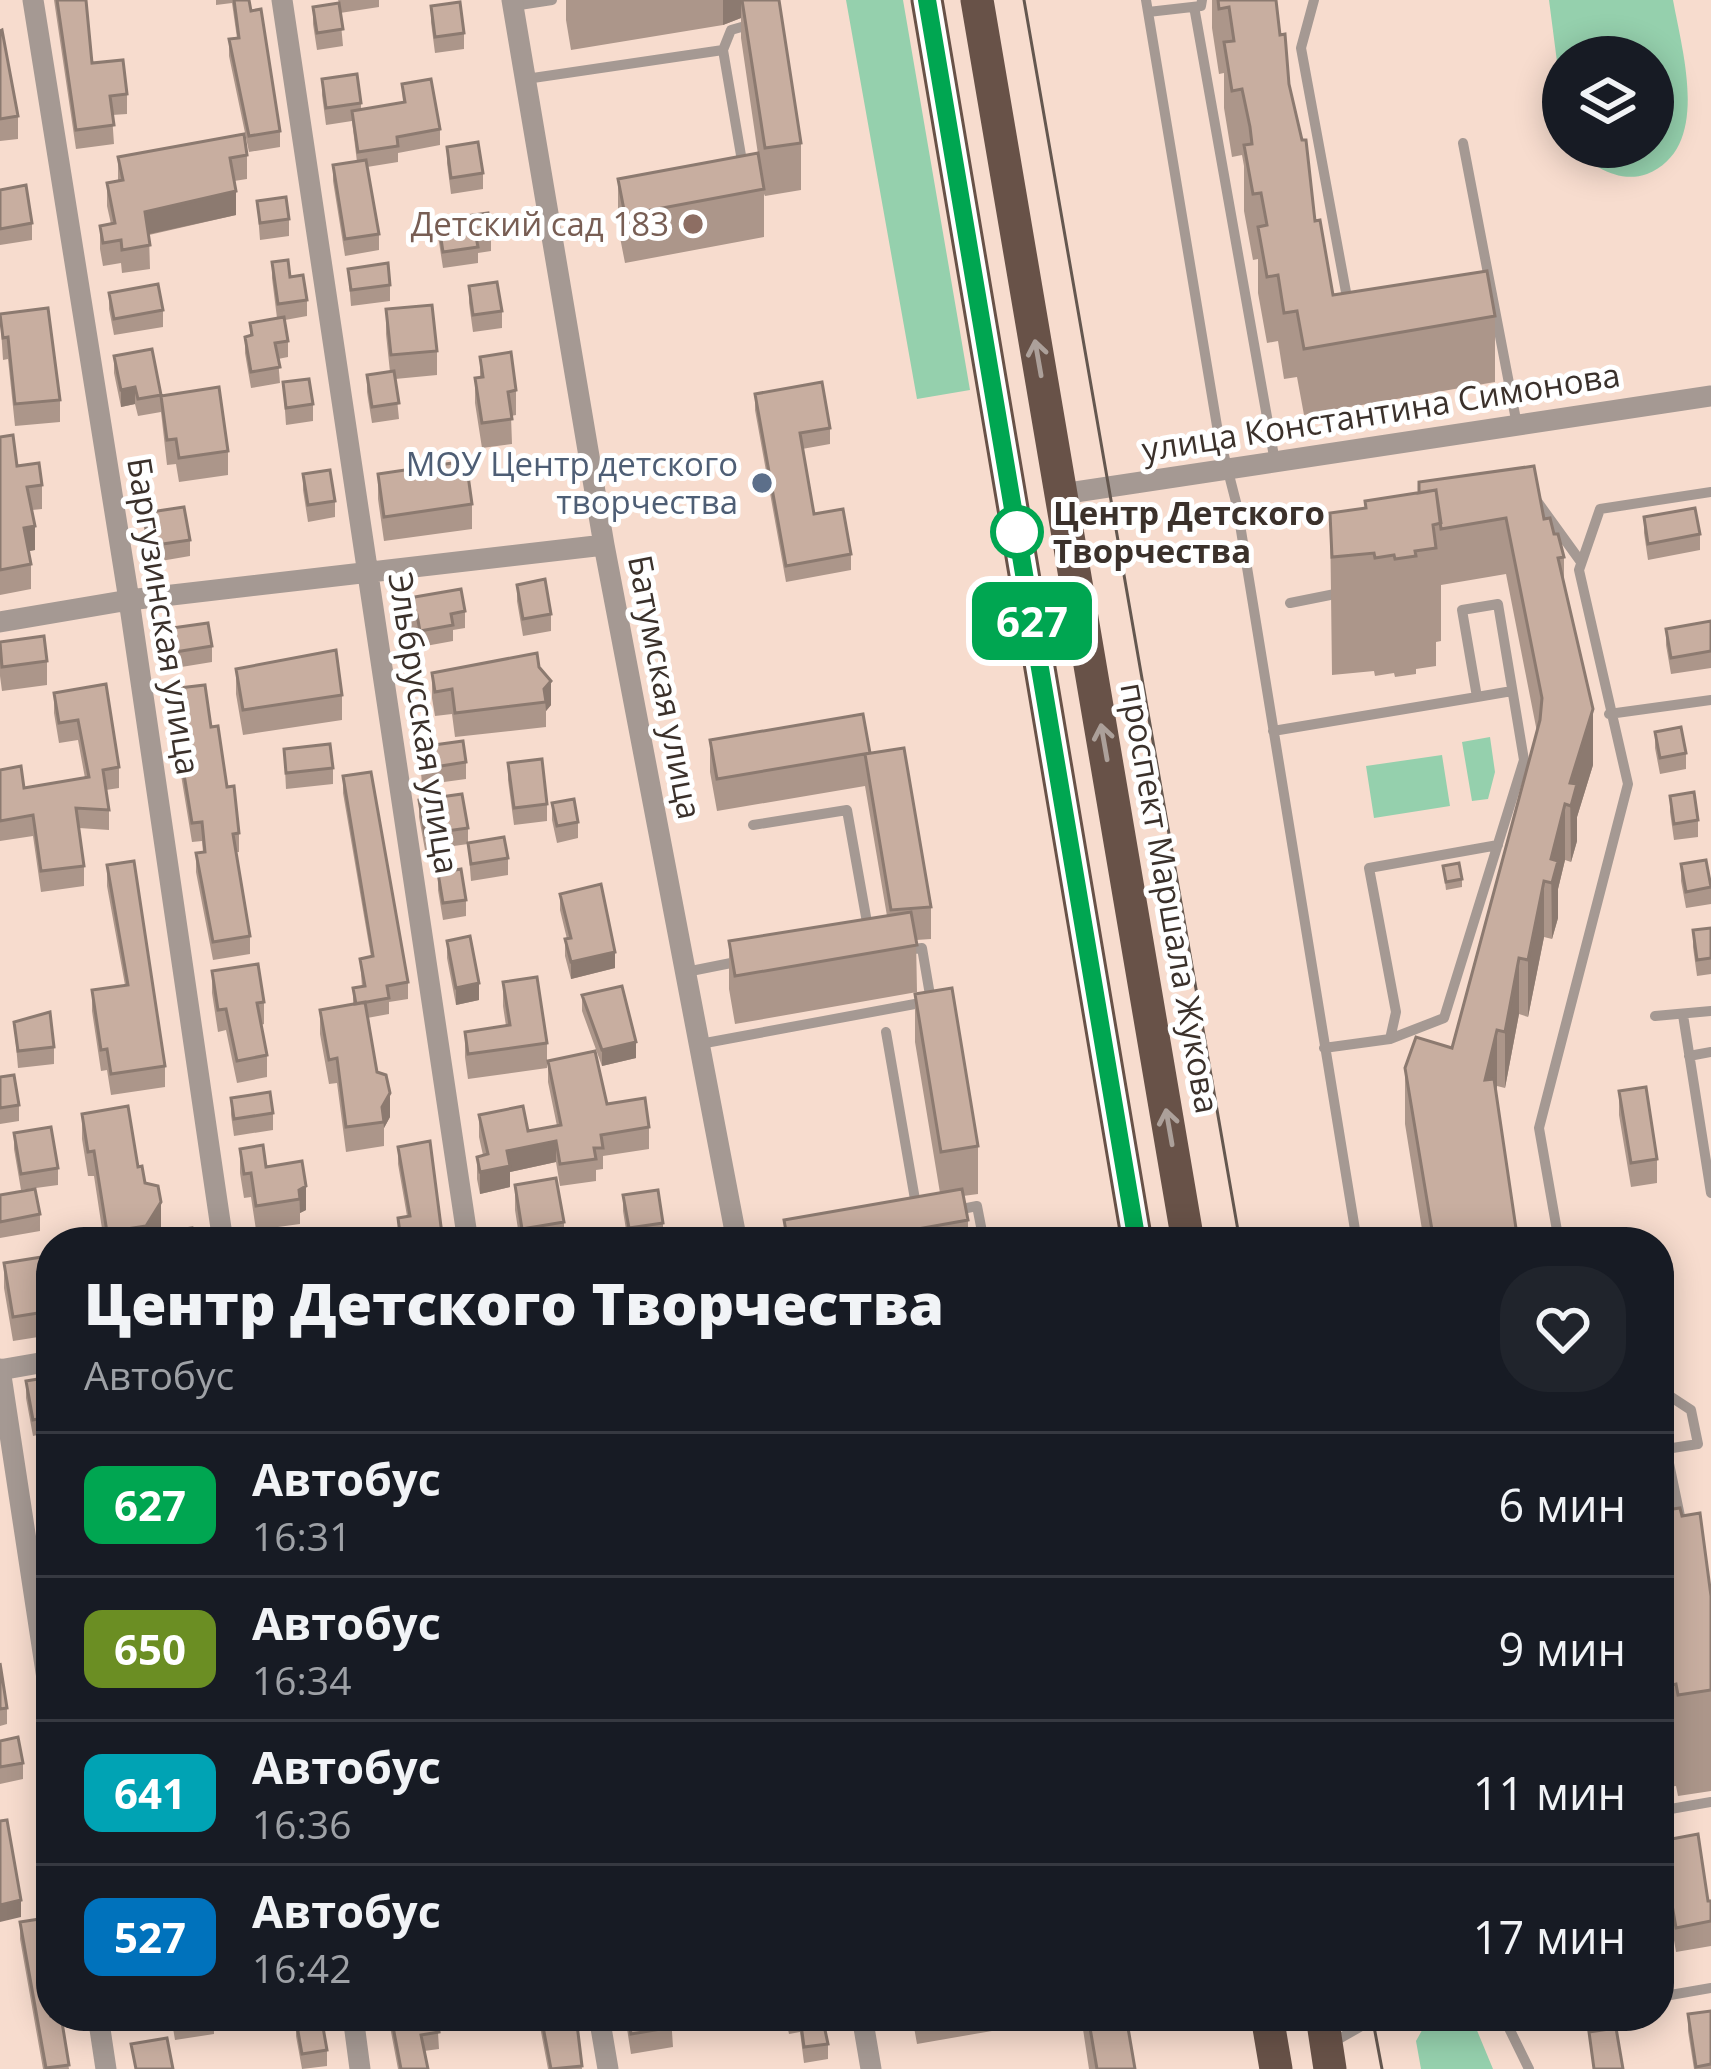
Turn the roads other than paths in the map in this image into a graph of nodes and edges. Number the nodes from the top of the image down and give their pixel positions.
1 (33, 0) edge
2 (282, 0) edge
3 (552, 0) edge
4 (927, 0) edge
5 (976, 0) edge
6 (1202, 0) edge
7 (1313, 0) edge
8 (513, 3) edge
9 (1146, 6) edge
10 (1195, 12) dead end
11 (764, 20) edge
12 (723, 50) junction
13 (526, 79) junction
14 (1463, 143) dead end
15 (744, 177) edge
16 (1492, 297) junction
17 (1469, 302) edge
18 (1352, 324) edge
19 (1711, 397) edge
20 (1517, 425) junction
21 (1274, 461) junction
22 (1228, 469) junction
23 (1529, 491) edge
24 (1711, 492) edge
25 (1061, 494) junction
26 (604, 545) junction
27 (1581, 562) junction
28 (368, 572) junction
29 (1357, 590) edge
30 (129, 600) junction
31 (1290, 603) dead end
32 (0, 622) edge
33 (1512, 691) junction
34 (1477, 697) junction
35 (1711, 700) edge
36 (1609, 714) junction
37 (1273, 730) junction
38 (753, 825) dead end
39 (1498, 845) junction
40 (846, 940) edge
41 (889, 952) edge
42 (754, 958) edge
43 (686, 972) junction
44 (1711, 1011) edge
45 (1682, 1015) junction
46 (1655, 1016) dead end
47 (886, 1032) dead end
48 (1390, 1039) junction
49 (699, 1045) junction
50 (1324, 1048) junction
51 (1711, 1052) edge
52 (1689, 1056) junction
53 (1711, 1193) edge
54 (918, 1217) junction
55 (895, 1221) edge
56 (221, 1227) edge
57 (466, 1227) edge
58 (734, 1227) edge
59 (981, 1227) edge
60 (1134, 1227) edge
61 (1186, 1227) edge
62 (1354, 1227) edge
63 (1556, 1227) edge
64 (36, 1364) edge
65 (0, 1370) edge
66 (1674, 1399) edge
67 (1674, 1448) edge
68 (1674, 1487) edge
69 (1684, 1535) edge
70 (36, 1606) edge
71 (1711, 1802) edge
72 (1674, 1808) edge
73 (1711, 1988) edge
74 (1674, 1994) edge
75 (100, 2031) edge
76 (355, 2031) edge
77 (602, 2031) edge
78 (865, 2031) edge
79 (1270, 2031) edge
80 (1511, 2031) edge
81 (106, 2069) edge
82 (360, 2069) edge
83 (608, 2069) edge
84 (871, 2069) edge
85 (1276, 2069) edge
86 (1529, 2069) edge

1 - 30 street, Баргузинская улица
2 - 28 street, Эльбрусская улица
3 - 8 lane
4 - 60 highway
25 -> 5 highway, проспект Маршала Жукова
6 - 9 lane
7 - 18 lane
8 - 13 street, Батумская улица
9 - 22 lane
10 - 21 lane
11 - 12 lane
12 - 13 lane
12 - 15 lane
13 - 26 street, Батумская улица
14 - 16 lane
16 - 17 lane
16 - 20 lane
19 - 20 street, улица Константина Симонова
20 - 21 street, улица Константина Симонова
21 - 22 street, улица Константина Симонова
22 - 25 street, улица Константина Симонова
22 - 37 lane
23 - 27 lane
24 - 27 lane
61 -> 25 highway, проспект Маршала Жукова
26 - 28 street
26 - 43 street, Батумская улица
27 - 36 lane
28 - 30 street
28 - 57 street, Эльбрусская улица
29 - 31 lane
30 - 32 street
30 - 56 street, Баргузинская улица
33 - 34 lane
33 - 34 lane
33 - 39 lane
34 - 37 lane
35 - 36 lane
36 - 63 lane
37 - 50 lane
38 - 40 lane
39 - 48 lane
39 - 48 lane
41 - 49 lane
42 - 43 lane
43 - 49 street, Батумская улица
44 - 45 lane
45 - 46 lane
45 - 52 lane
47 - 54 lane
48 - 50 lane
49 - 58 street, Батумская улица
50 - 62 lane
51 - 52 lane
52 - 53 lane
54 - 55 lane
54 - 59 lane
64 - 65 street
65 - 70 street
66 - 67 lane
68 - 69 lane
71 - 72 lane
73 - 74 lane
75 - 81 street
76 - 82 street
77 - 83 street
78 - 84 street
79 - 85 highway
80 - 86 lane

